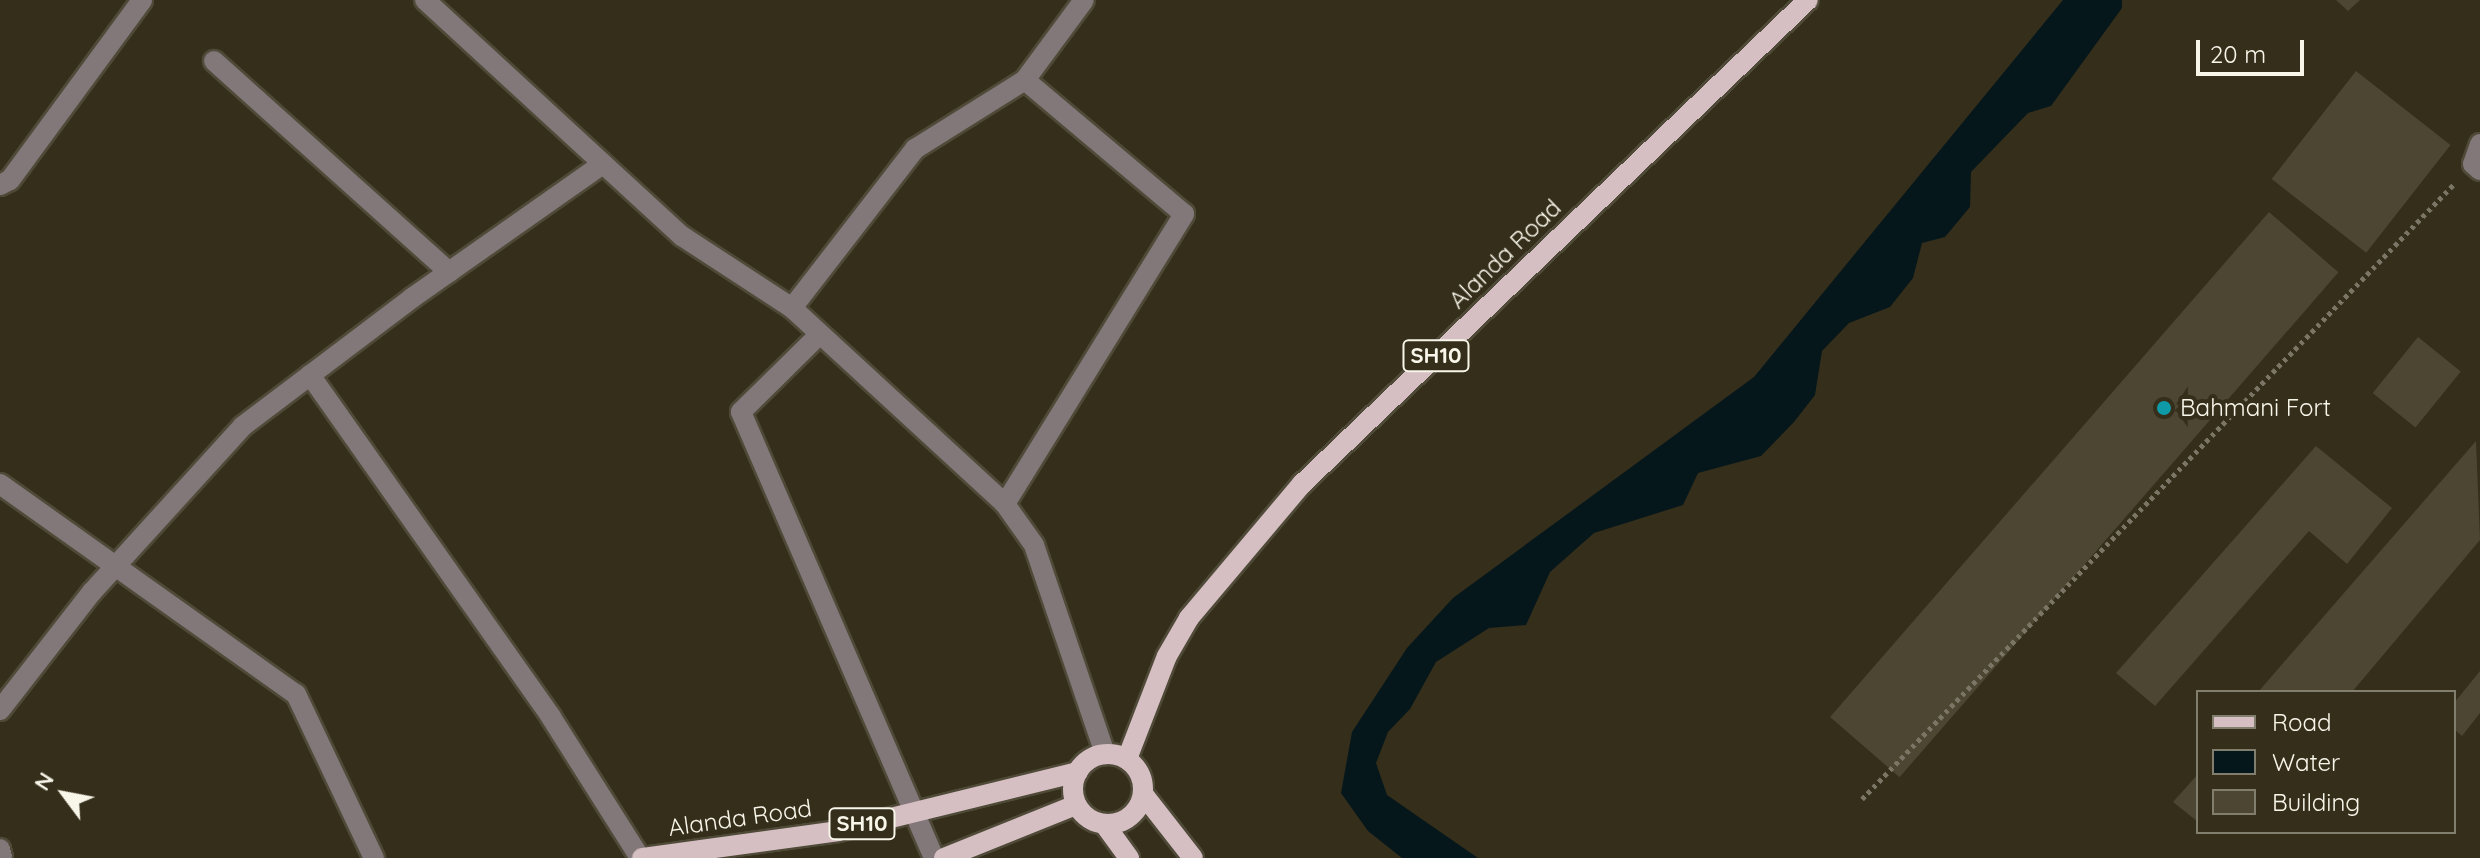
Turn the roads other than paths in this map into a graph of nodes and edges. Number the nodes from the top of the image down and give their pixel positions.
1 (142, 0) edge
2 (425, 0) edge
3 (1084, 0) edge
4 (1808, 0) edge
5 (214, 61) dead end
6 (1025, 80) junction
7 (2480, 144) edge
8 (603, 164) junction
9 (2476, 167) edge
10 (0, 185) edge
11 (449, 272) junction
12 (792, 308) junction
13 (820, 334) junction
14 (310, 375) junction
15 (0, 484) edge
16 (1005, 504) junction
17 (115, 568) junction
18 (0, 710) edge
19 (1105, 754) junction
20 (1127, 759) junction
21 (1078, 772) junction
22 (1143, 794) junction
23 (1076, 805) junction
24 (915, 810) junction
25 (1105, 825) junction
26 (0, 849) edge
27 (2, 858) edge
28 (374, 858) edge
29 (641, 858) edge
30 (934, 858) edge
31 (944, 858) edge
32 (1129, 858) edge
33 (1193, 858) edge

1 - 10 street
2 - 8 street
3 - 6 street
4 - 20 main road, Alanda Road / SH10
5 - 11 street
6 - 12 street
6 - 16 street
7 - 9 street
8 - 11 street
8 - 12 street
11 - 14 street
12 - 13 street
13 - 16 street
13 - 24 street
14 - 17 street
14 - 29 street
15 - 17 street
16 - 19 street
17 - 18 street
17 - 28 street
19 - 20 main road
19 - 21 main road
20 - 22 main road
21 - 23 main road
21 - 24 main road, Alanda Road / SH10
22 - 25 main road
22 - 33 main road
23 - 25 main road
23 - 31 main road
24 - 29 main road, Alanda Road / SH10
24 - 30 street
25 - 32 main road
26 - 27 street

